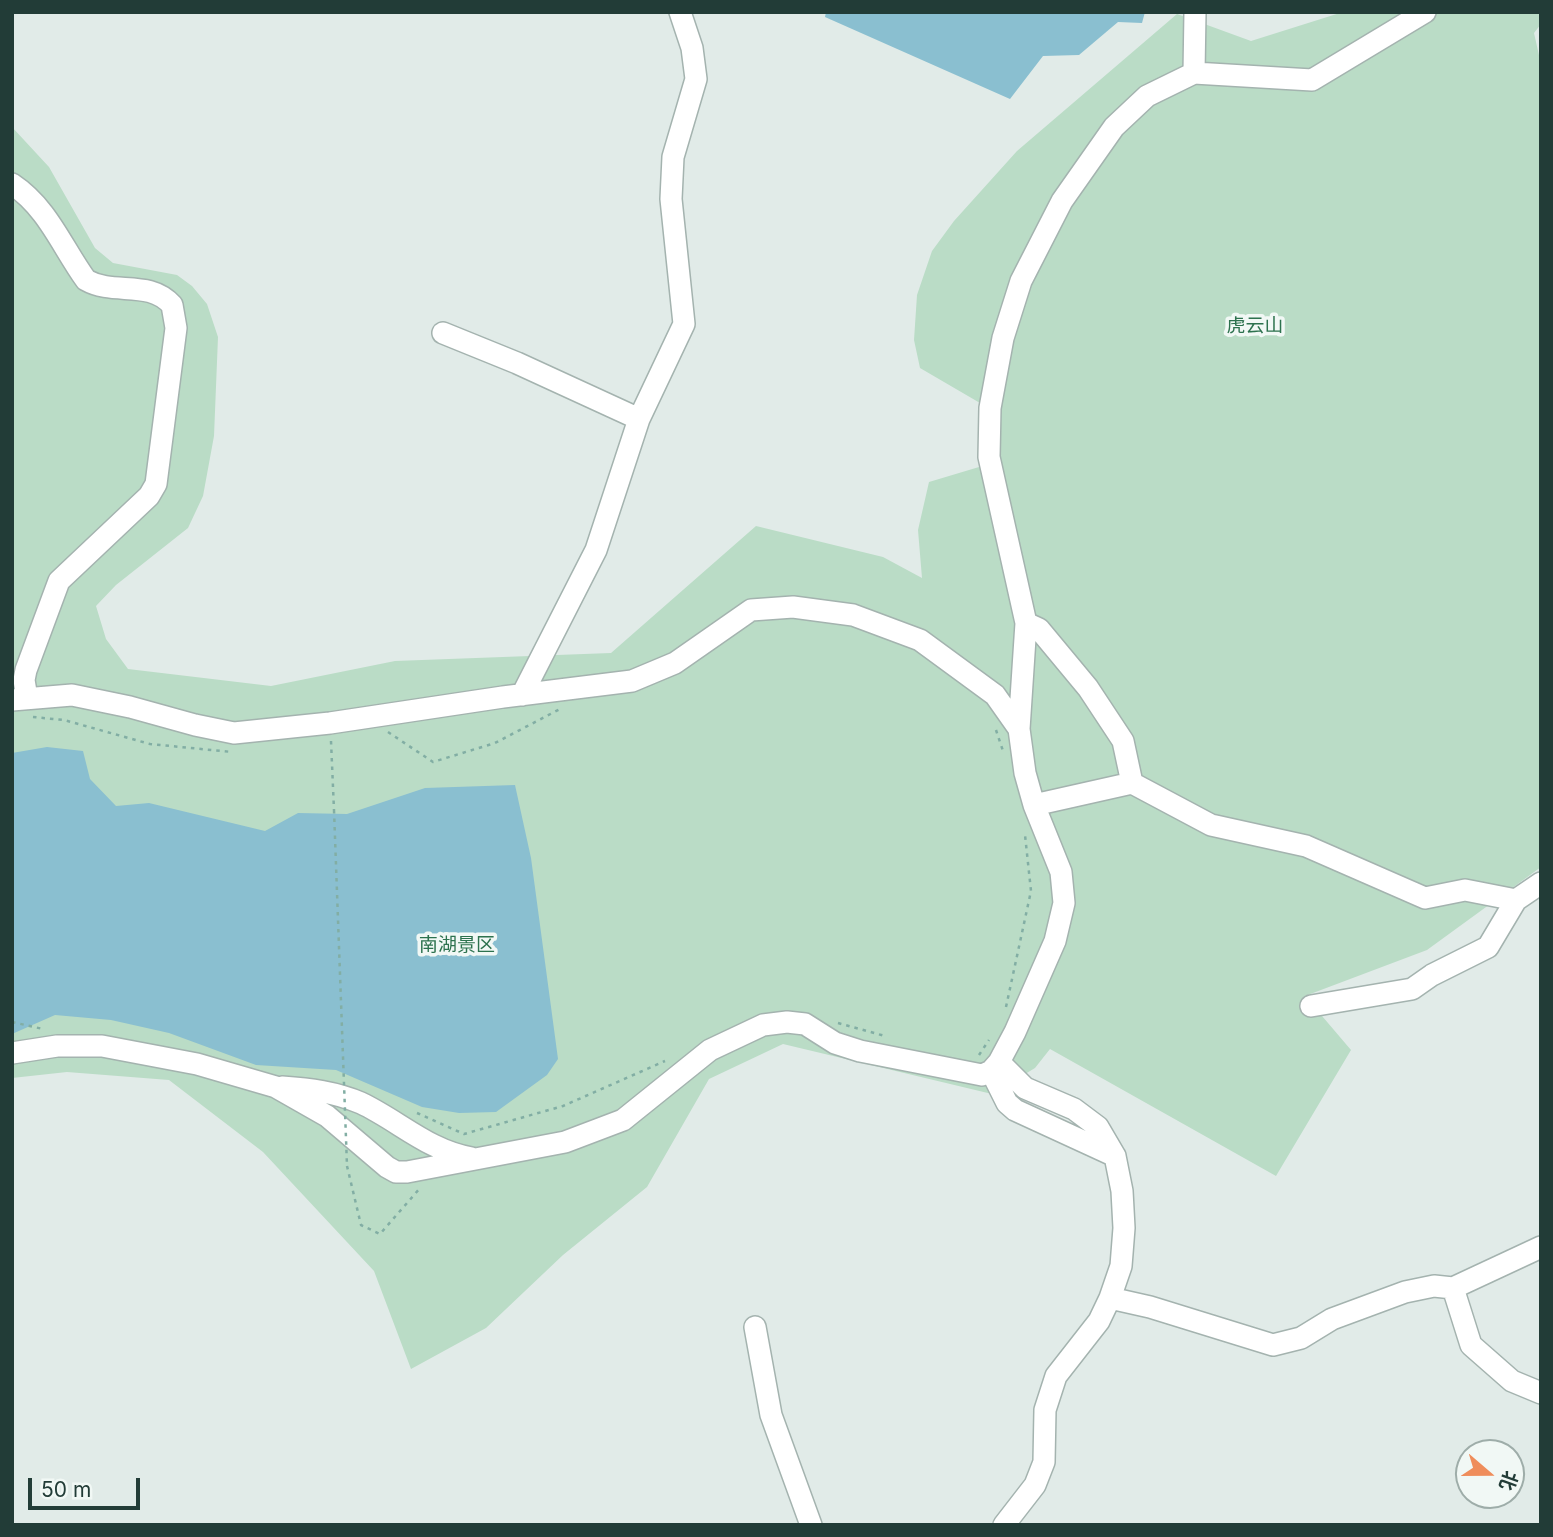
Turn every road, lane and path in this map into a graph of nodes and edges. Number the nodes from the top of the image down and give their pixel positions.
1 (680, 12) edge
2 (1195, 12) edge
3 (1425, 12) edge
4 (1194, 73) junction
5 (12, 184) edge
6 (443, 333) dead end
7 (639, 419) junction
8 (1026, 623) junction
9 (522, 695) junction
10 (21, 705) edge
11 (569, 705) dead end
12 (330, 723) junction
13 (996, 729) dead end
14 (1019, 729) junction
15 (387, 731) dead end
16 (239, 751) dead end
17 (1006, 761) dead end
18 (1132, 783) junction
19 (1034, 805) junction
20 (1025, 836) dead end
21 (1541, 883) edge
22 (1516, 900) junction
23 (1311, 1006) dead end
24 (1003, 1018) dead end
25 (828, 1020) dead end
26 (12, 1022) edge
27 (49, 1030) dead end
28 (888, 1037) dead end
29 (989, 1040) dead end
30 (12, 1053) edge
31 (666, 1061) dead end
32 (988, 1065) junction
33 (342, 1086) dead end
34 (276, 1087) junction
35 (353, 1090) dead end
36 (409, 1110) dead end
37 (477, 1159) junction
38 (439, 1167) junction
39 (1541, 1247) edge
40 (1453, 1287) junction
41 (1110, 1298) junction
42 (755, 1327) dead end
43 (1541, 1393) edge
44 (811, 1525) edge
45 (1004, 1525) edge

1 - 7 street
2 - 4 street
3 - 4 street
4 - 8 street
5 - 10 street
6 - 7 street
7 - 9 street
8 - 14 street
8 - 18 street
9 - 12 street
9 - 14 street
10 - 12 street
10 - 16 path
11 - 15 path
12 - 38 path, bridge
13 - 17 path
14 - 19 street
18 - 19 street
18 - 22 street
19 - 32 street
20 - 24 path
21 - 22 street
22 - 23 street
25 - 28 path
26 - 27 path
29 - 32 path
30 - 34 street
31 - 36 path
32 - 37 street
32 - 41 street
33 - 35 path
34 - 37 street
34 - 38 street
37 - 38 street
39 - 40 street
40 - 41 street
40 - 43 street
41 - 45 street
42 - 44 street

